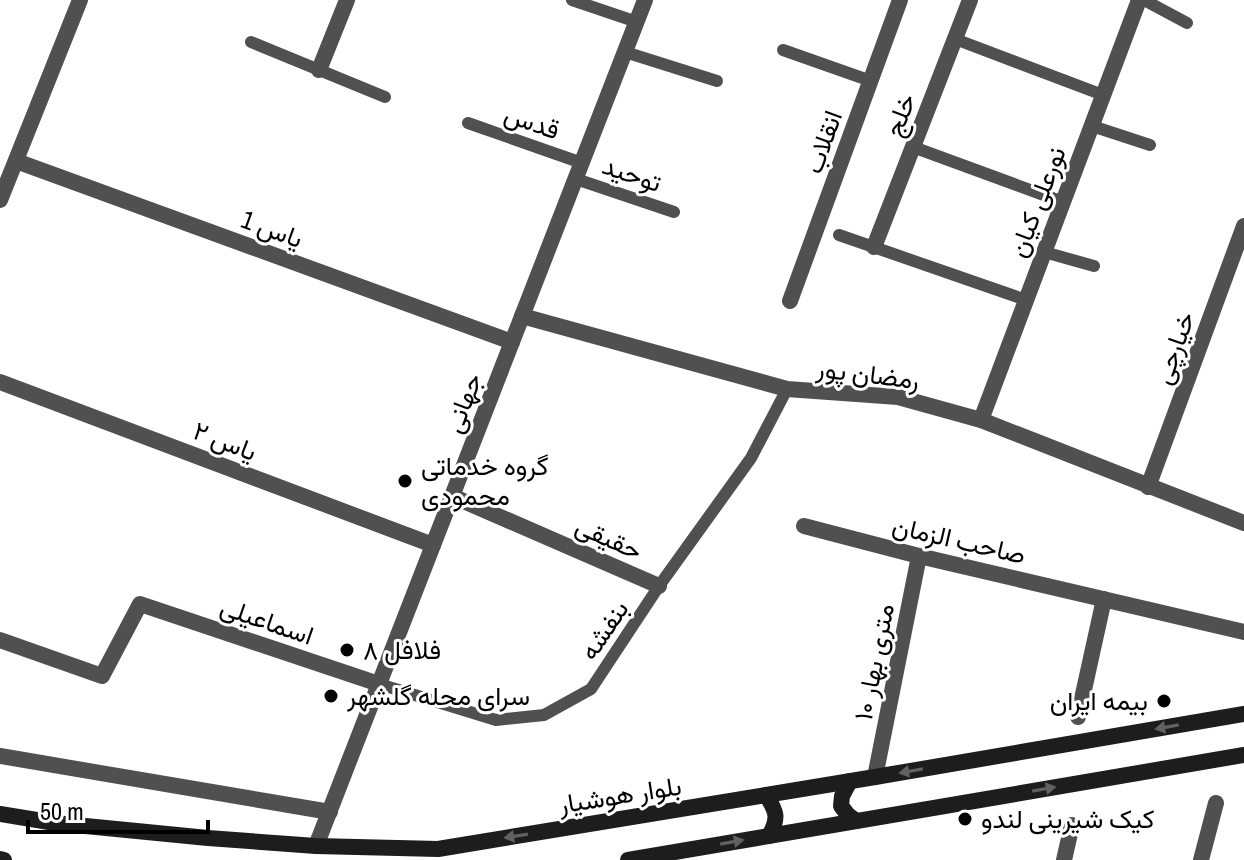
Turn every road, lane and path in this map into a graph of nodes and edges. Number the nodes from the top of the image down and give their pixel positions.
1 (80, 0) edge
2 (347, 0) edge
3 (572, 0) edge
4 (645, 0) edge
5 (900, 0) edge
6 (970, 0) edge
7 (1141, 0) edge
8 (637, 22) junction
9 (1187, 23) dead end
10 (955, 39) junction
11 (251, 42) dead end
12 (783, 50) dead end
13 (625, 52) junction
14 (319, 70) junction
15 (717, 81) dead end
16 (871, 81) junction
17 (1103, 95) junction
18 (385, 97) dead end
19 (468, 123) dead end
20 (1092, 126) junction
21 (1150, 145) dead end
22 (913, 147) junction
23 (16, 161) junction
24 (579, 171) junction
25 (0, 200) edge
26 (1063, 202) junction
27 (674, 212) dead end
28 (1244, 226) edge
29 (839, 235) dead end
30 (874, 247) junction
31 (1044, 252) junction
32 (1094, 266) dead end
33 (1026, 300) junction
34 (790, 301) dead end
35 (522, 316) junction
36 (512, 342) junction
37 (0, 382) edge
38 (787, 389) junction
39 (981, 420) junction
40 (1148, 487) junction
41 (452, 496) junction
42 (1244, 523) edge
43 (804, 526) dead end
44 (433, 545) junction
45 (919, 556) junction
46 (659, 586) junction
47 (1104, 599) junction
48 (1244, 632) edge
49 (0, 640) edge
50 (379, 684) junction
51 (1244, 714) edge
52 (1078, 717) dead end
53 (1244, 755) edge
54 (0, 756) edge
55 (875, 777) junction
56 (850, 781) junction
57 (766, 795) junction
58 (1216, 803) dead end
59 (330, 812) junction
60 (0, 814) edge
61 (856, 821) junction
62 (1072, 825) dead end
63 (769, 836) junction
64 (316, 846) junction
65 (628, 860) edge
66 (1064, 860) edge
67 (1201, 860) edge

1 - 23 street
2 - 14 street
3 - 8 lane
4 - 8 street, جهانی
5 - 16 street, انقلاب
6 - 10 street, خلج
7 - 9 lane
7 - 17 street, نورعلی کیان
8 - 13 street, جهانی
10 - 17 lane
10 - 22 street, خلج
11 - 14 lane
12 - 16 lane
13 - 15 lane
13 - 24 street, جهانی
14 - 18 lane
16 - 34 street, انقلاب
17 - 20 street, نورعلی کیان
19 - 24 lane, قدس
20 - 21 lane
20 - 26 street, نورعلی کیان
22 - 26 lane
22 - 30 street, خلج
23 - 25 street
23 - 36 street, یاس 1
24 - 27 lane, توحید
24 - 35 street, جهانی
26 - 31 street, نورعلی کیان
28 - 40 street, خیارچی
29 - 30 lane
30 - 33 lane
31 - 32 lane
31 - 33 street, نورعلی کیان
33 - 39 street, نورعلی کیان
35 - 36 street, جهانی
35 - 38 street, رمضان پور
36 - 41 street, جهانی
37 - 44 street, یاس ۲
38 - 39 street, رمضان پور
38 - 46 lane, بنفشه
39 - 40 street, رمضان پور
40 - 42 street, رمضان پور
41 - 44 street, جهانی
41 - 46 street, حقیقی
43 - 45 street, صاحب الزمان
44 - 50 street, جهانی
45 - 47 street, صاحب الزمان
45 - 55 street, ۱۰ متری بهار
46 - 50 lane, بنفشه
47 - 48 street, صاحب الزمان
47 - 52 street
49 - 50 street, اسماعیلی
50 - 59 street, جهانی
51 -> 55 main road, بلوار هوشیار
61 -> 53 main road
54 - 59 street
55 - 56 main road, بلوار هوشیار
56 - 57 main road, بلوار هوشیار
56 - 61 main road
57 - 63 main road
57 -> 64 main road, بلوار هوشیار
58 - 67 street
59 - 64 street, جهانی
60 - 64 main road, بلوار هوشیار
61 - 63 main road
62 - 66 street
65 -> 63 main road

